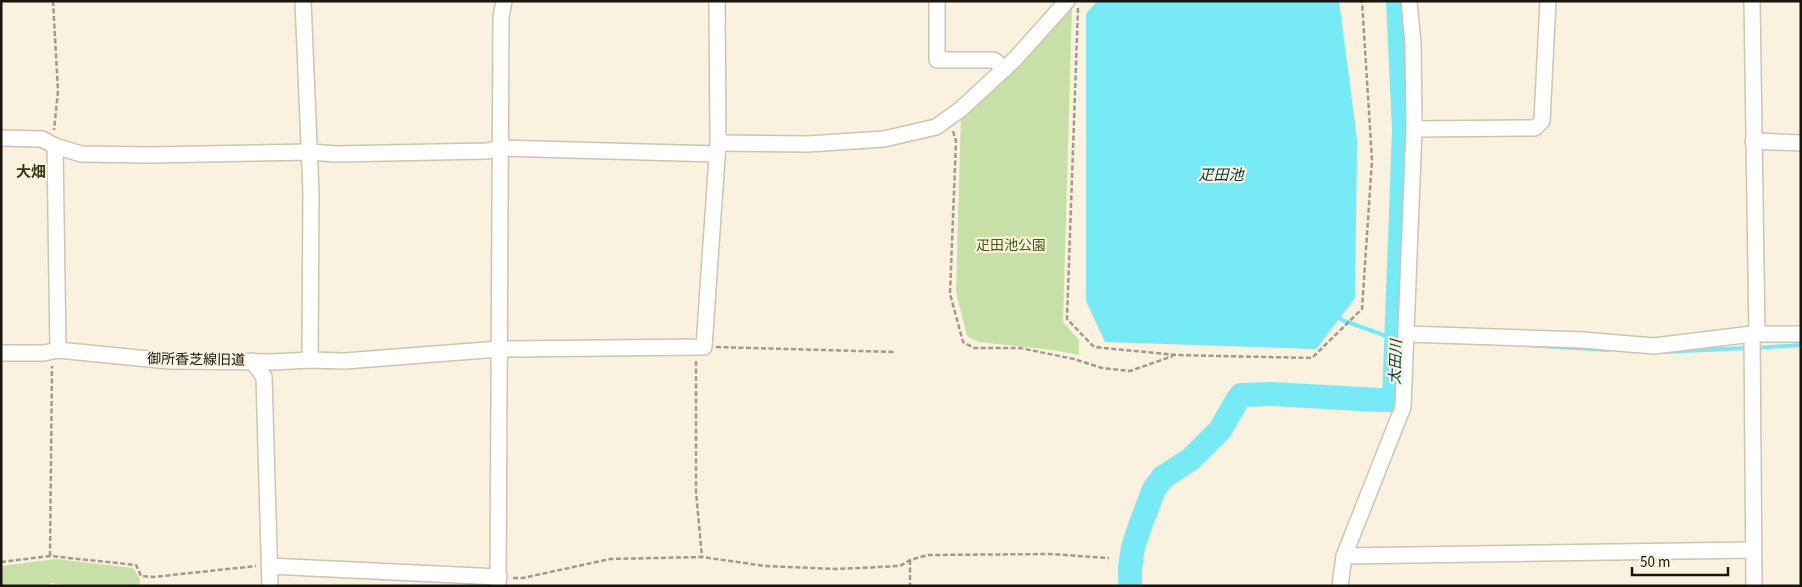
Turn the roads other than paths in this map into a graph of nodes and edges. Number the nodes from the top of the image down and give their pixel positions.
1 (303, 1) edge
2 (504, 1) edge
3 (717, 1) edge
4 (936, 1) edge
5 (1409, 1) edge
6 (1548, 1) edge
7 (1752, 1) edge
8 (1072, 4) edge
9 (1005, 69) junction
10 (1414, 129) junction
11 (1, 138) edge
12 (1753, 141) junction
13 (1801, 143) edge
14 (54, 145) junction
15 (500, 148) junction
16 (718, 149) junction
17 (310, 152) junction
18 (1407, 334) junction
19 (1754, 334) junction
20 (1801, 334) edge
21 (499, 349) junction
22 (55, 351) junction
23 (1, 353) edge
24 (310, 360) junction
25 (252, 361) junction
26 (1753, 550) junction
27 (1344, 556) junction
28 (269, 566) junction
29 (498, 582) edge
30 (270, 586) edge
31 (1340, 586) edge
32 (1754, 586) edge

1 - 17 street
2 - 15 street
3 - 16 street
4 - 9 street
5 - 10 street
6 - 10 street
7 - 12 street
8 - 9 street
9 - 16 street
10 - 18 street
11 - 14 street
12 - 13 street
12 - 19 street
14 - 17 street
14 - 22 street
15 - 16 street
15 - 17 street
15 - 21 street
16 - 21 street
17 - 24 street
18 - 19 street
18 - 27 street
19 - 20 street
19 - 26 street
21 - 24 street
21 - 29 street
22 - 23 street, 御所香芝線旧道
22 - 25 street, 御所香芝線旧道
24 - 25 street
25 - 28 street, 御所香芝線旧道
26 - 27 street
26 - 32 street
27 - 31 street
28 - 29 street
28 - 30 street, 御所香芝線旧道

